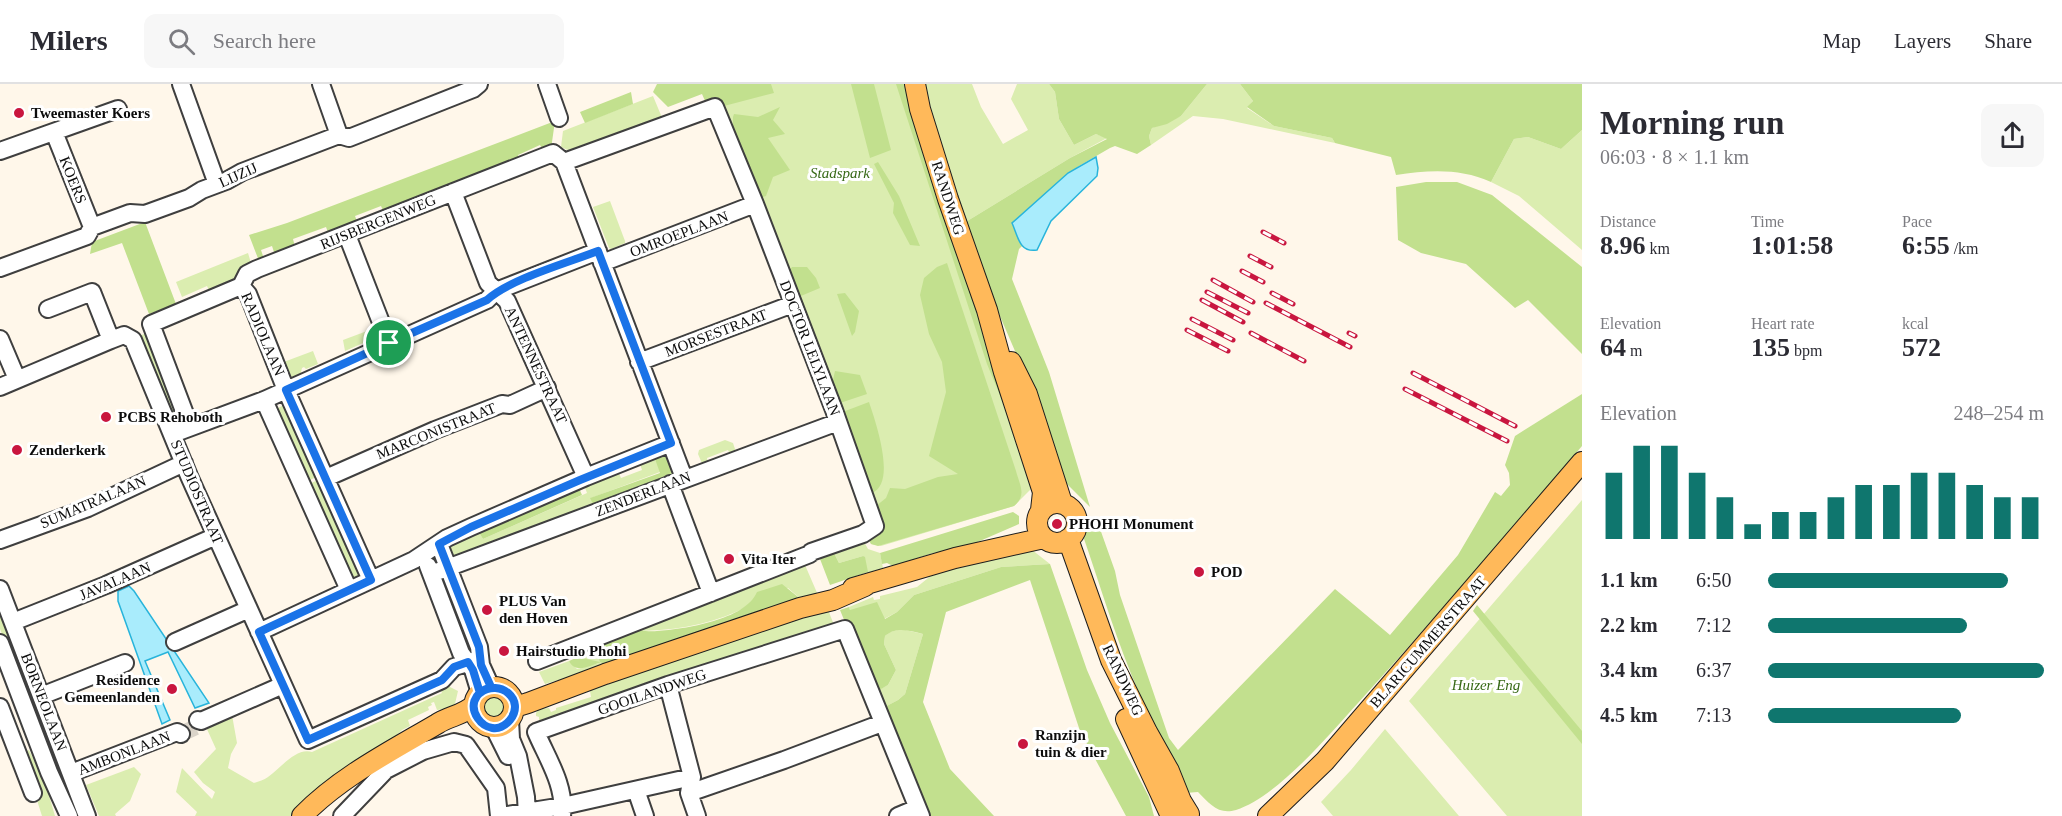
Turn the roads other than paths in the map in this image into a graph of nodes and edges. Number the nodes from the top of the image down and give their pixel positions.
1 (182, 84) edge
2 (321, 84) edge
3 (479, 84) edge
4 (547, 84) edge
5 (915, 84) edge
6 (459, 89) edge
7 (715, 107) joint
8 (118, 109) dead end
9 (559, 118) dead end
10 (54, 132) junction
11 (339, 135) junction
12 (0, 151) edge
13 (564, 162) junction
14 (217, 184) junction
15 (453, 192) junction
16 (755, 204) junction
17 (93, 227) junction
18 (347, 235) junction
19 (600, 257) junction
20 (0, 268) edge
21 (241, 286) junction
22 (496, 291) junction
23 (793, 304) junction
24 (48, 309) dead end
25 (987, 310) junction
26 (0, 339) edge
27 (111, 340) junction
28 (389, 343) junction
29 (639, 362) junction
30 (17, 379) junction
31 (0, 387) edge
32 (547, 388) junction
33 (286, 390) junction
34 (264, 400) junction
35 (838, 423) junction
36 (190, 427) junction
37 (173, 435) junction
38 (671, 443) junction
39 (1582, 462) edge
40 (184, 463) junction
41 (586, 477) junction
42 (326, 478) junction
43 (677, 481) junction
44 (1062, 503) junction
45 (1050, 530) junction
46 (216, 537) junction
47 (0, 540) edge
48 (439, 544) junction
49 (423, 554) junction
50 (448, 567) junction
51 (431, 574) junction
52 (371, 580) junction
53 (0, 589) edge
54 (349, 590) junction
55 (711, 593) junction
56 (249, 609) junction
57 (13, 622) junction
58 (259, 632) junction
59 (175, 642) dead end
60 (0, 643) edge
61 (474, 659) junction
62 (537, 661) dead end
63 (125, 663) dead end
64 (283, 685) junction
65 (668, 686) junction
66 (41, 696) junction
67 (0, 707) edge
68 (494, 707) junction
69 (200, 722) tunnel mouth
70 (882, 723) junction
71 (179, 732) tunnel mouth
72 (7, 743) edge
73 (49, 772) junction
74 (71, 773) junction
75 (690, 785) junction
76 (636, 789) junction
77 (33, 793) dead end
78 (564, 812) edge
79 (919, 812) edge
80 (527, 814) edge
81 (58, 816) edge
82 (69, 816) edge
83 (87, 816) edge
84 (302, 816) edge
85 (342, 816) edge
86 (500, 816) edge
87 (645, 816) edge
88 (697, 816) edge
89 (898, 816) edge
90 (1184, 816) edge
91 (1268, 816) edge

1 - 14 street
2 - 11 street
3 - 6 street, LIJZIJ
4 - 9 street
5 - 25 main road, RANDWEG
6 - 11 street, LIJZIJ
7 - 13 street, RIJSBERGENWEG
7 - 16 street, DOCTOR LELYLAAN
8 - 10 street
10 - 12 street
10 - 17 street, KOERS
11 - 14 street, LIJZIJ
13 - 15 street, RIJSBERGENWEG
13 - 19 street
14 - 17 street, LIJZIJ
15 - 18 street, RIJSBERGENWEG
15 - 22 street, ANTENNESTRAAT
16 - 19 street, OMROEPLAAN
16 - 23 street, DOCTOR LELYLAAN
17 - 20 street, LIJZIJ
18 - 21 street, RIJSBERGENWEG
18 - 28 street
19 - 22 street, OMROEPLAAN
19 - 29 street
21 - 33 street, RADIOLAAN
21 - 36 street, RIJSBERGENWEG
22 - 28 street, OMROEPLAAN
22 - 32 street, ANTENNESTRAAT
23 - 29 street, MORSESTRAAT
23 - 35 street, DOCTOR LELYLAAN
24 - 27 street
25 - 44 main road, RANDWEG
25 - 45 main road, RANDWEG
26 - 30 street
27 - 30 street
27 - 37 street, STUDIOSTRAAT
28 - 33 street, OMROEPLAAN
29 - 38 street
30 - 31 street
32 - 41 street, ANTENNESTRAAT
32 - 42 street, MARCONISTRAAT
33 - 34 street, OMROEPLAAN
33 - 42 street, RADIOLAAN
34 - 36 street, OMROEPLAAN
34 - 54 street
35 - 43 street, ZENDERLAAN
35 - 55 street, DOCTOR LELYLAAN
36 - 37 street, OMROEPLAAN
37 - 40 street, STUDIOSTRAAT
38 - 41 street
38 - 43 street
39 - 91 main road, BLARICUMMERSTRAAT
40 - 46 street, STUDIOSTRAAT
40 - 47 street, SUMATRALAAN
41 - 48 street
42 - 52 street, RADIOLAAN
43 - 50 street, ZENDERLAAN
43 - 55 street
44 - 45 main road, GOOILANDWEG
44 - 45 main road, RANDWEG
45 - 68 main road, GOOILANDWEG
45 - 90 main road, RANDWEG
46 - 56 street, STUDIOSTRAAT
46 - 57 street, JAVALAAN
48 - 49 street
48 - 50 street
49 - 51 street
49 - 52 street
50 - 51 street, ZENDERLAAN
50 - 61 street
51 - 61 street
52 - 54 street
53 - 57 street, BORNEOLAAN
54 - 58 street
55 - 62 street
56 - 58 street, STUDIOSTRAAT
56 - 59 street
57 - 66 street, BORNEOLAAN
58 - 64 street, STUDIOSTRAAT
60 - 73 street
61 - 64 street, STUDIOSTRAAT
61 - 68 street
63 - 66 street
64 - 69 street
65 - 70 street, GOOILANDWEG
65 - 75 street
65 - 78 street, GOOILANDWEG
66 - 74 street, BORNEOLAAN
67 - 72 street
68 - 80 street
68 - 84 main road, GOOILANDWEG
70 - 75 street
70 - 79 street
71 - 74 street, AMBONLAAN
72 - 77 street
73 - 81 street
73 - 82 street
74 - 83 street, BORNEOLAAN
75 - 76 street
75 - 88 street
76 - 78 street
76 - 87 street
78 - 80 street
79 - 89 street
80 - 86 street
85 - 86 street

